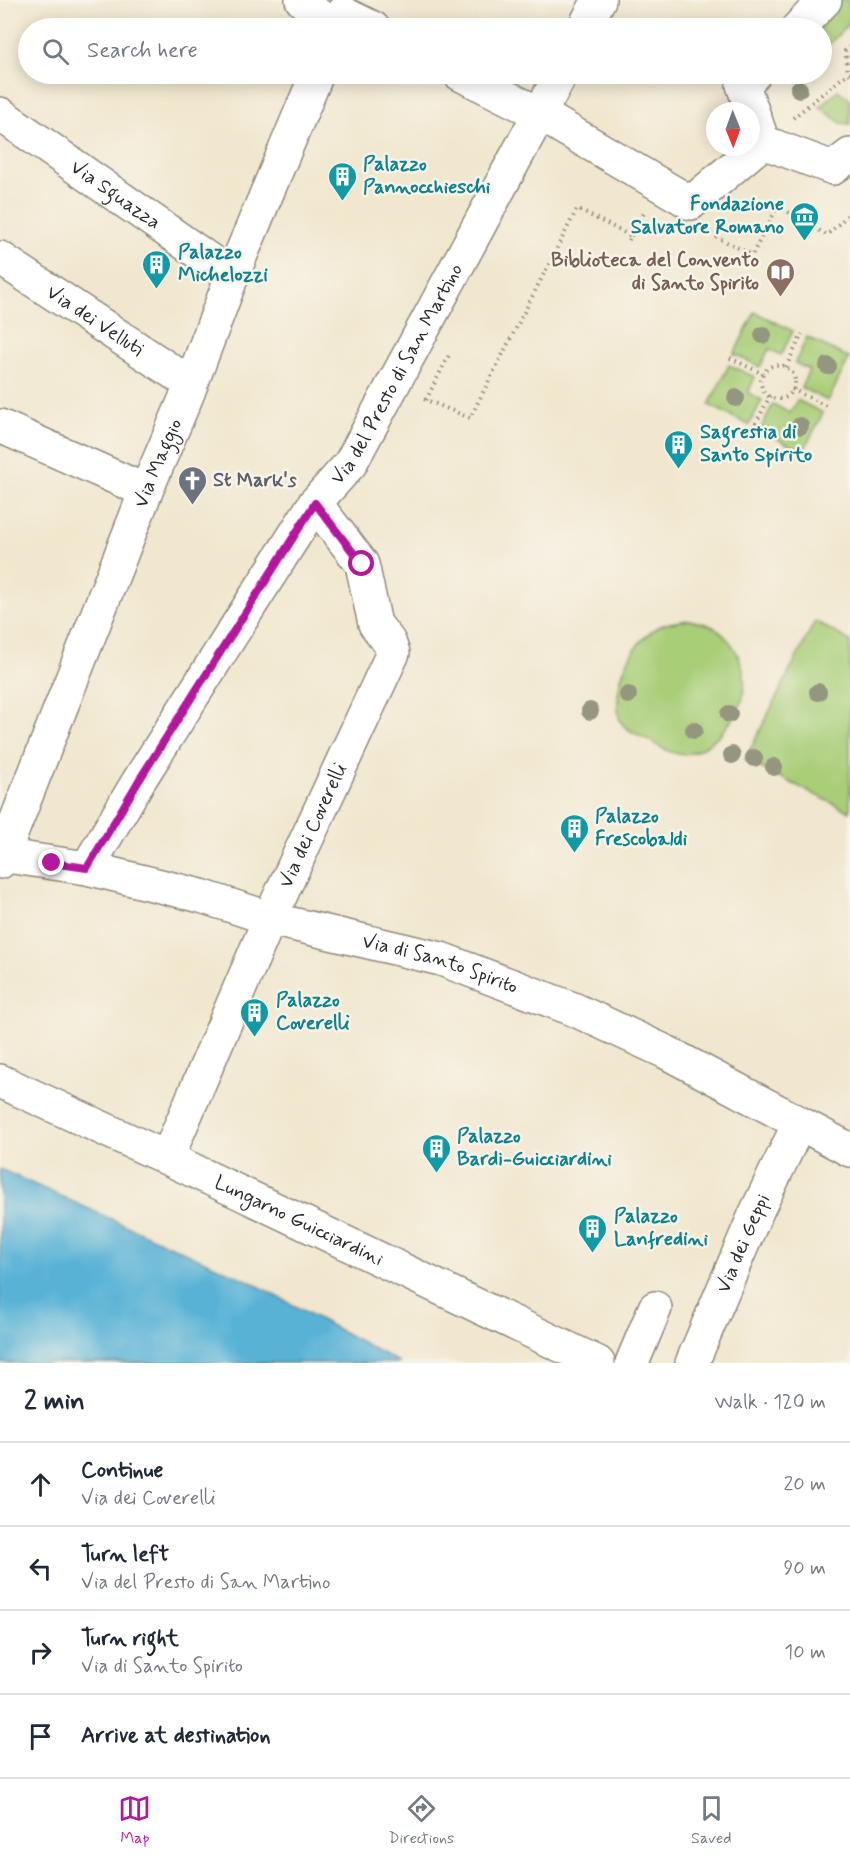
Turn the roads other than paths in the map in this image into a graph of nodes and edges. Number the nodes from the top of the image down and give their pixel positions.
1 (302, 0) edge
2 (600, 0) edge
3 (825, 0) edge
4 (339, 17) edge
5 (590, 18) edge
6 (808, 18) edge
7 (313, 84) edge
8 (480, 84) edge
9 (556, 84) edge
10 (744, 84) edge
11 (0, 114) edge
12 (540, 114) junction
13 (763, 142) junction
14 (850, 155) edge
15 (0, 258) edge
16 (232, 276) junction
17 (191, 384) junction
18 (0, 426) edge
19 (146, 492) junction
20 (315, 503) junction
21 (1, 856) edge
22 (87, 868) junction
23 (270, 918) junction
24 (0, 1082) edge
25 (799, 1124) junction
26 (850, 1150) edge
27 (167, 1158) junction
28 (656, 1308) dead end
29 (598, 1363) edge
30 (632, 1363) edge
31 (692, 1363) edge

1 - 4 street
2 - 5 street
3 - 6 street
7 - 16 street, Via Maggio
8 - 12 street
9 - 12 street, Via del Presto di San Martino
10 - 13 street
11 - 16 street, Via Sguazza
12 - 13 street
12 - 20 street, Via del Presto di San Martino
13 - 14 street
15 - 17 street, Via dei Velluti
16 - 17 street, Via Maggio
17 - 19 street, Via Maggio
18 - 19 street
19 - 21 street, Via Maggio
20 - 22 street, Via del Presto di San Martino
20 - 23 street, Via dei Coverelli
21 - 22 street, Via di Santo Spirito
22 - 23 street, Via di Santo Spirito
23 - 25 street, Via di Santo Spirito
23 - 27 street, Via dei Coverelli
24 - 27 street, Lungarno Guicciardini
25 - 26 street, Via di Santo Spirito
25 - 31 street, Via dei Geppi
27 - 29 street, Lungarno Guicciardini
28 - 30 street

